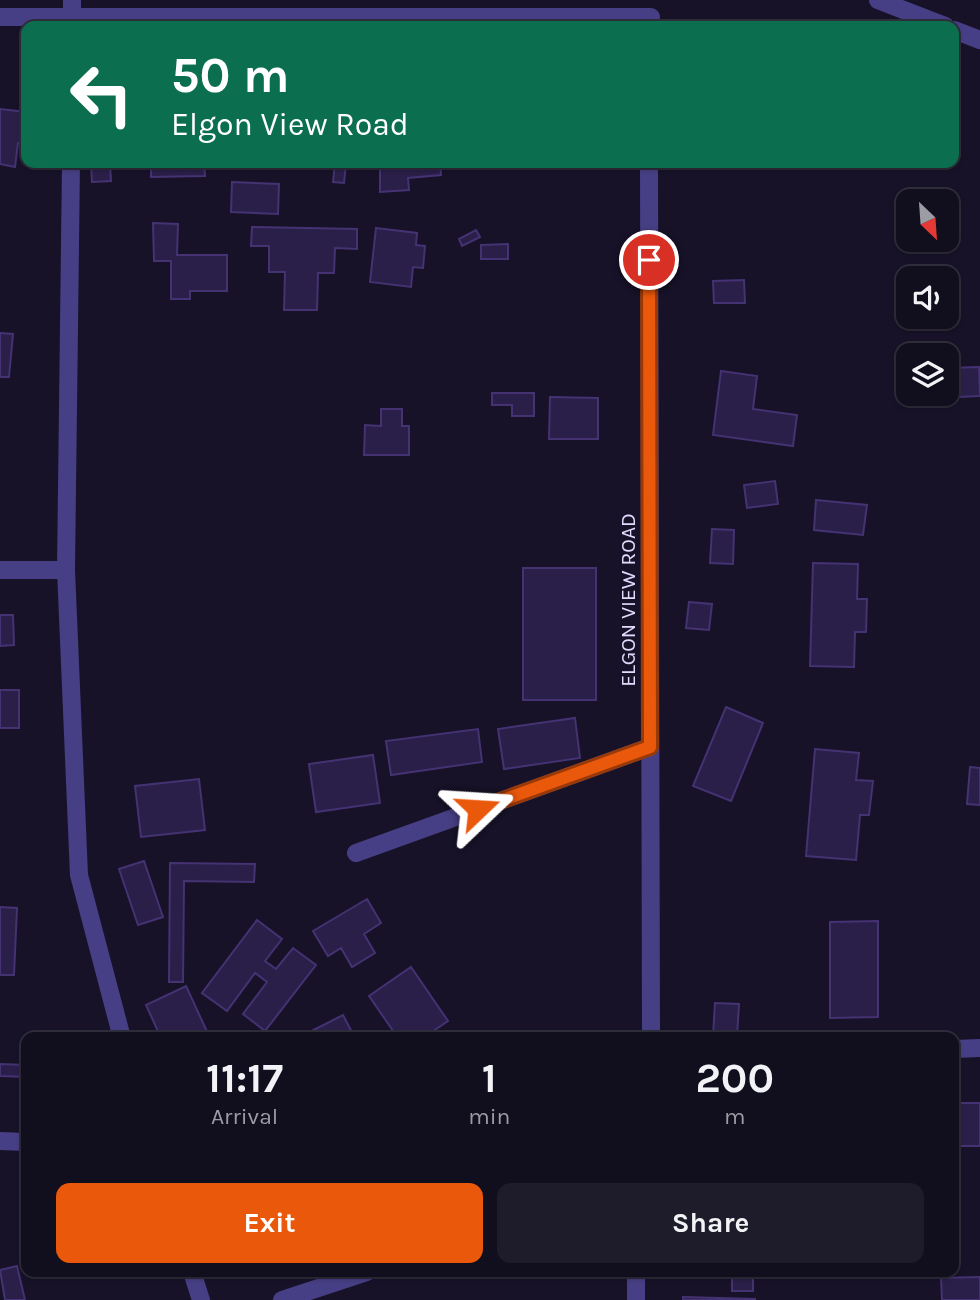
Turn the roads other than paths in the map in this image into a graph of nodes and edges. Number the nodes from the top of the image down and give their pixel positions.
1 (72, 0) edge
2 (878, 0) edge
3 (651, 15) edge
4 (0, 17) edge
5 (48, 21) edge
6 (72, 21) edge
7 (217, 21) edge
8 (931, 21) edge
9 (959, 32) edge
10 (980, 40) edge
11 (71, 168) edge
12 (649, 168) edge
13 (0, 570) edge
14 (66, 570) junction
15 (650, 747) junction
16 (356, 853) dead end
17 (120, 1032) edge
18 (651, 1032) edge
19 (980, 1048) edge
20 (959, 1049) edge
21 (0, 1141) edge
22 (21, 1142) edge
23 (194, 1277) edge
24 (352, 1277) edge
25 (636, 1277) edge
26 (201, 1300) edge
27 (282, 1300) edge
28 (636, 1300) edge

1 - 6 street
2 - 8 street
3 - 7 street
4 - 5 street
9 - 10 street
11 - 14 street
12 - 15 street, ELGON VIEW ROAD
13 - 14 street
14 - 17 street
15 - 16 street
15 - 18 street, ELGON VIEW ROAD
19 - 20 street
21 - 22 street
23 - 26 street
24 - 27 street
25 - 28 street

